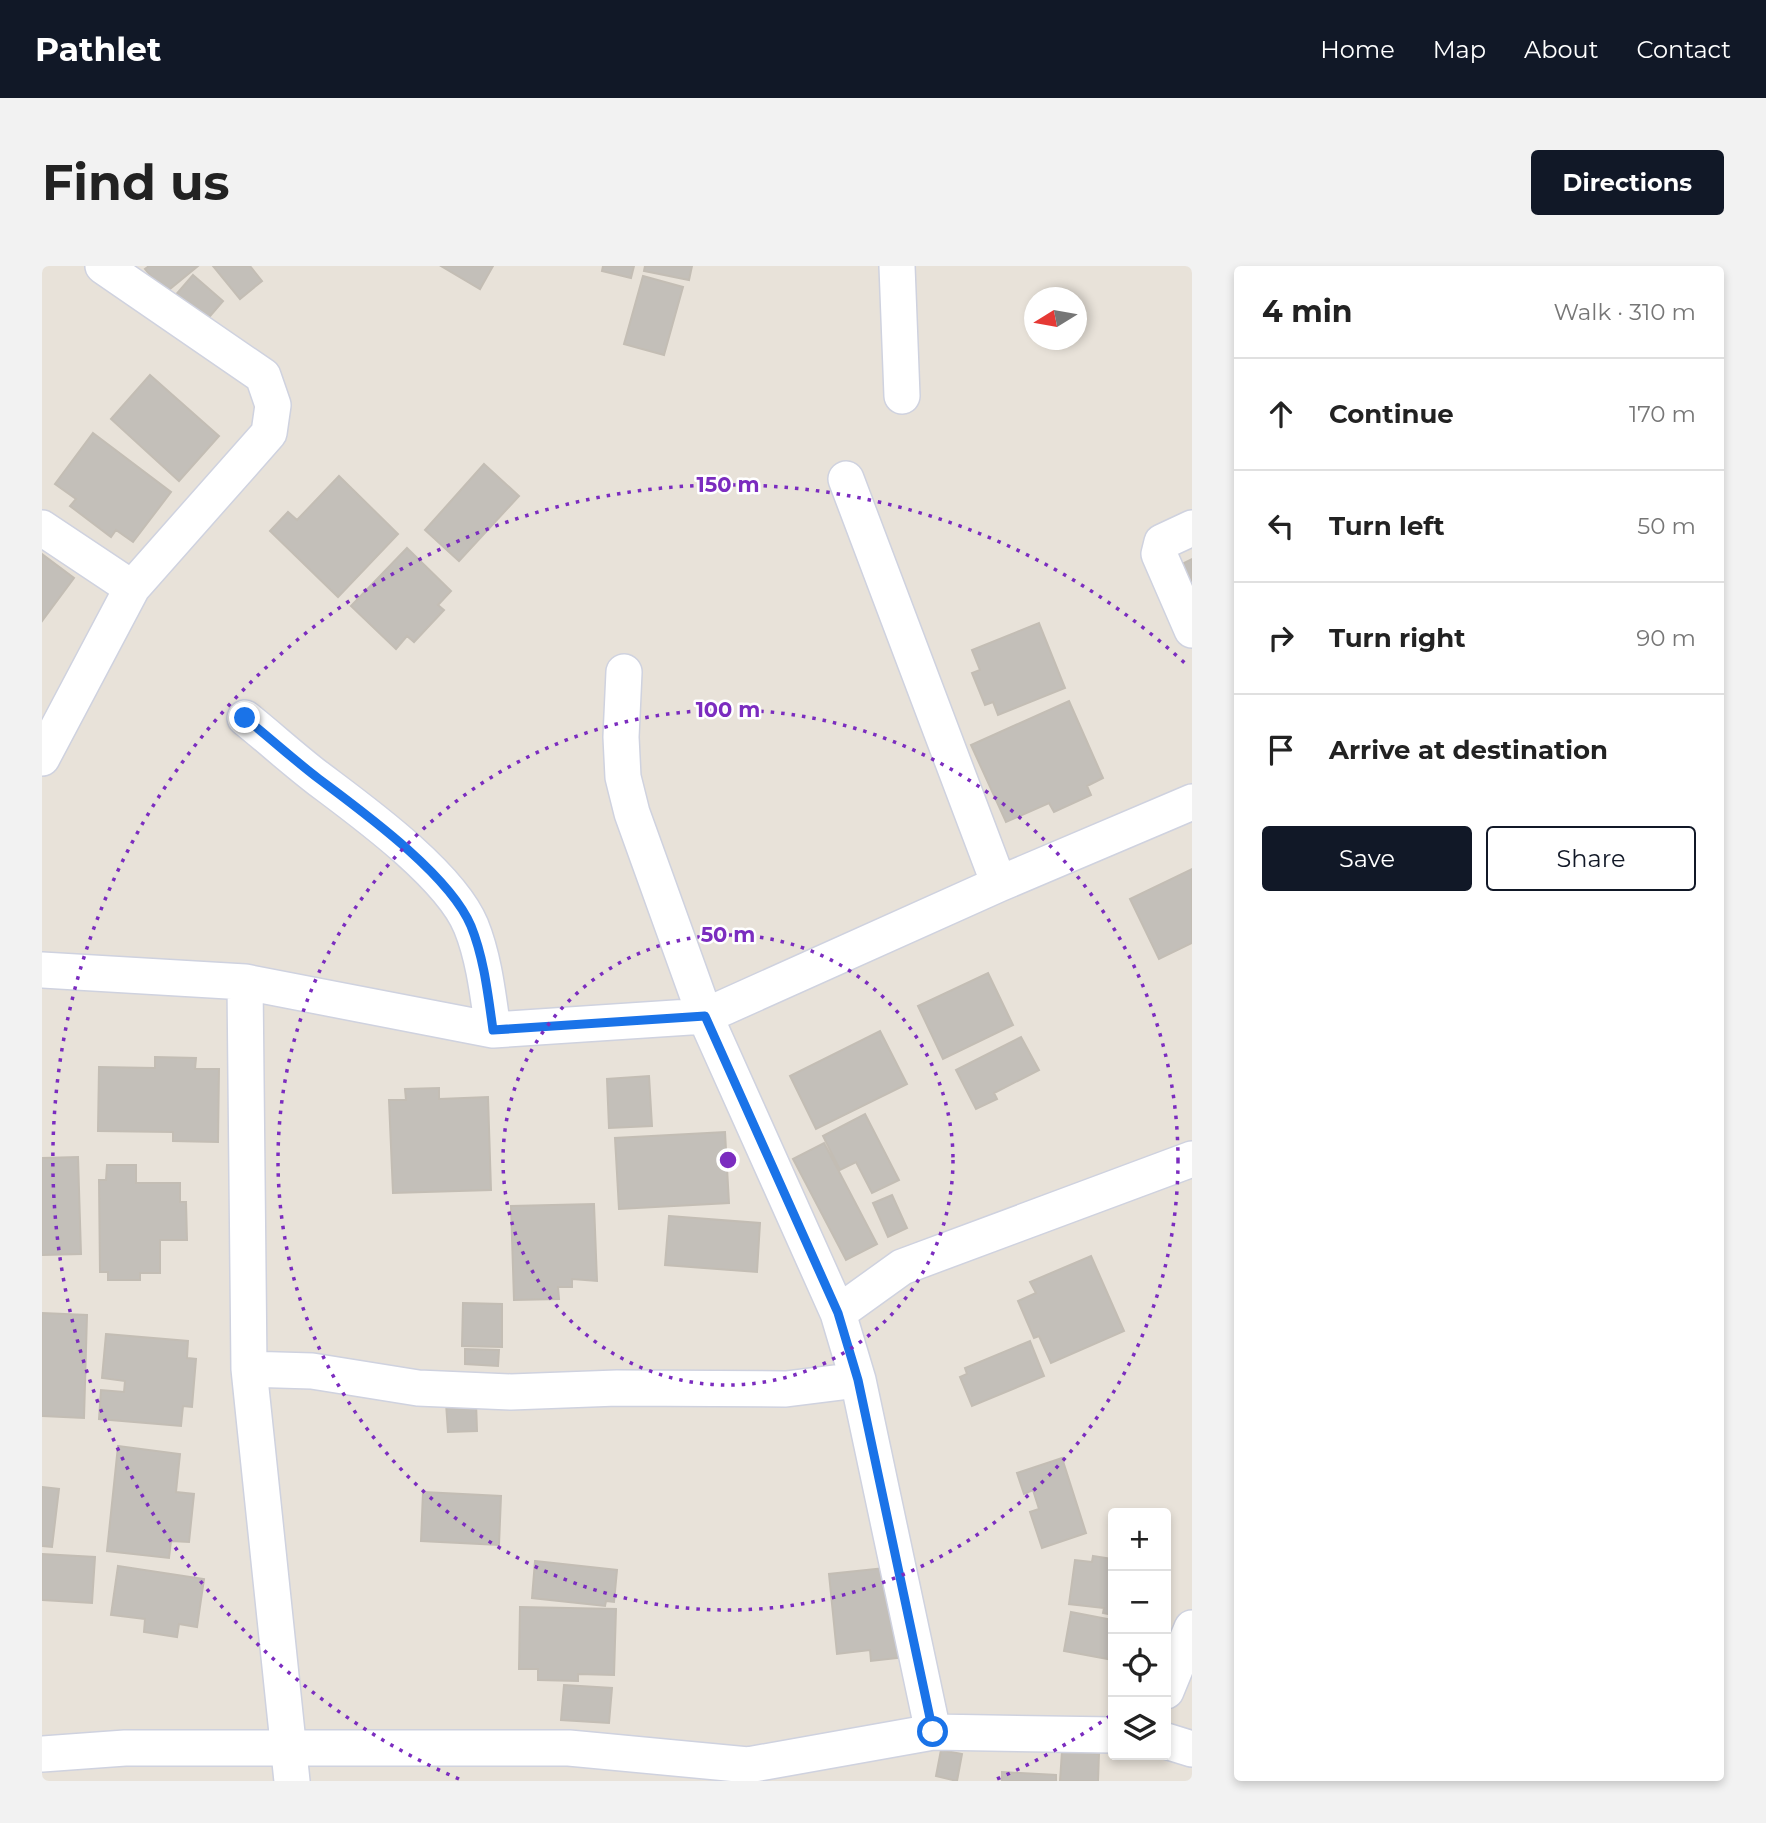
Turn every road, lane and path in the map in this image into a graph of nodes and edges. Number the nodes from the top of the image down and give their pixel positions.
1 (103, 266) edge
2 (897, 266) edge
3 (902, 396) dead end
4 (846, 479) dead end
5 (42, 528) edge
6 (1192, 528) edge
7 (132, 588) junction
8 (1192, 630) edge
9 (624, 672) dead end
10 (245, 718) dead end
11 (42, 758) edge
12 (1192, 803) edge
13 (999, 884) junction
14 (42, 970) edge
15 (244, 982) junction
16 (705, 1016) junction
17 (493, 1030) junction
18 (1192, 1159) edge
19 (838, 1313) junction
20 (249, 1369) junction
21 (858, 1380) junction
22 (1192, 1628) edge
23 (1171, 1679) edge
24 (933, 1732) junction
25 (1108, 1735) edge
26 (1171, 1743) edge
27 (1192, 1749) edge
28 (42, 1754) edge
29 (289, 1765) edge

1 - 7 street
2 - 3 street
4 - 13 street
5 - 7 street
6 - 8 street
7 - 11 street
9 - 16 street
10 - 17 street
12 - 13 street
13 - 16 street
14 - 15 street
15 - 17 street
15 - 20 street
16 - 17 street
16 - 19 street
18 - 19 street
19 - 21 street
20 - 21 street
20 - 29 street
21 - 24 street
22 - 23 street
24 - 25 street
24 - 29 street
26 - 27 street
28 - 29 street

